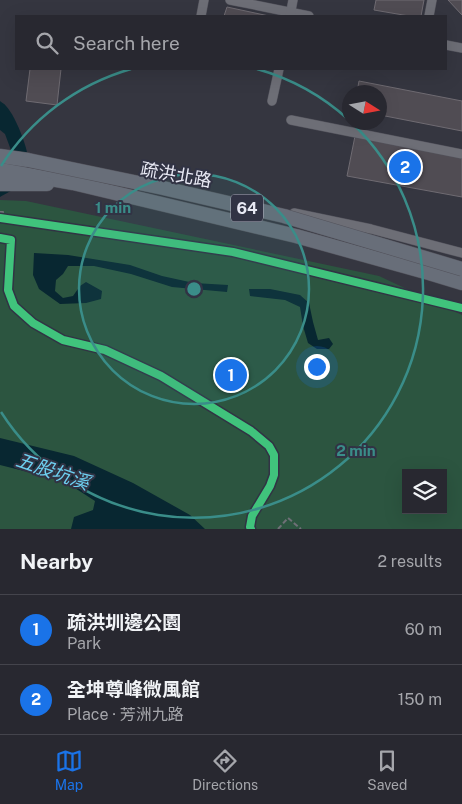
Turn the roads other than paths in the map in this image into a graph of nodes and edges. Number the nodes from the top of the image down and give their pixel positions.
1 (204, 0) edge
2 (230, 0) edge
3 (293, 0) edge
4 (432, 0) edge
5 (290, 14) edge
6 (200, 15) edge
7 (429, 15) edge
8 (447, 45) edge
9 (462, 48) edge
10 (279, 70) edge
11 (272, 101) dead end
12 (291, 120) dead end
13 (462, 154) edge
14 (0, 157) edge
15 (0, 163) edge
16 (0, 170) edge
17 (73, 183) junction
18 (0, 184) edge
19 (462, 253) edge
20 (462, 269) edge
21 (462, 283) edge

1 - 6 street
2 - 5 street
3 - 5 street
4 - 7 street
8 - 9 street
10 - 11 street
12 - 13 street
14 - 20 highway, 64, bridge
15 - 19 street, 疏洪北路
16 - 17 highway, 64
17 - 18 highway
17 - 21 highway, 64

